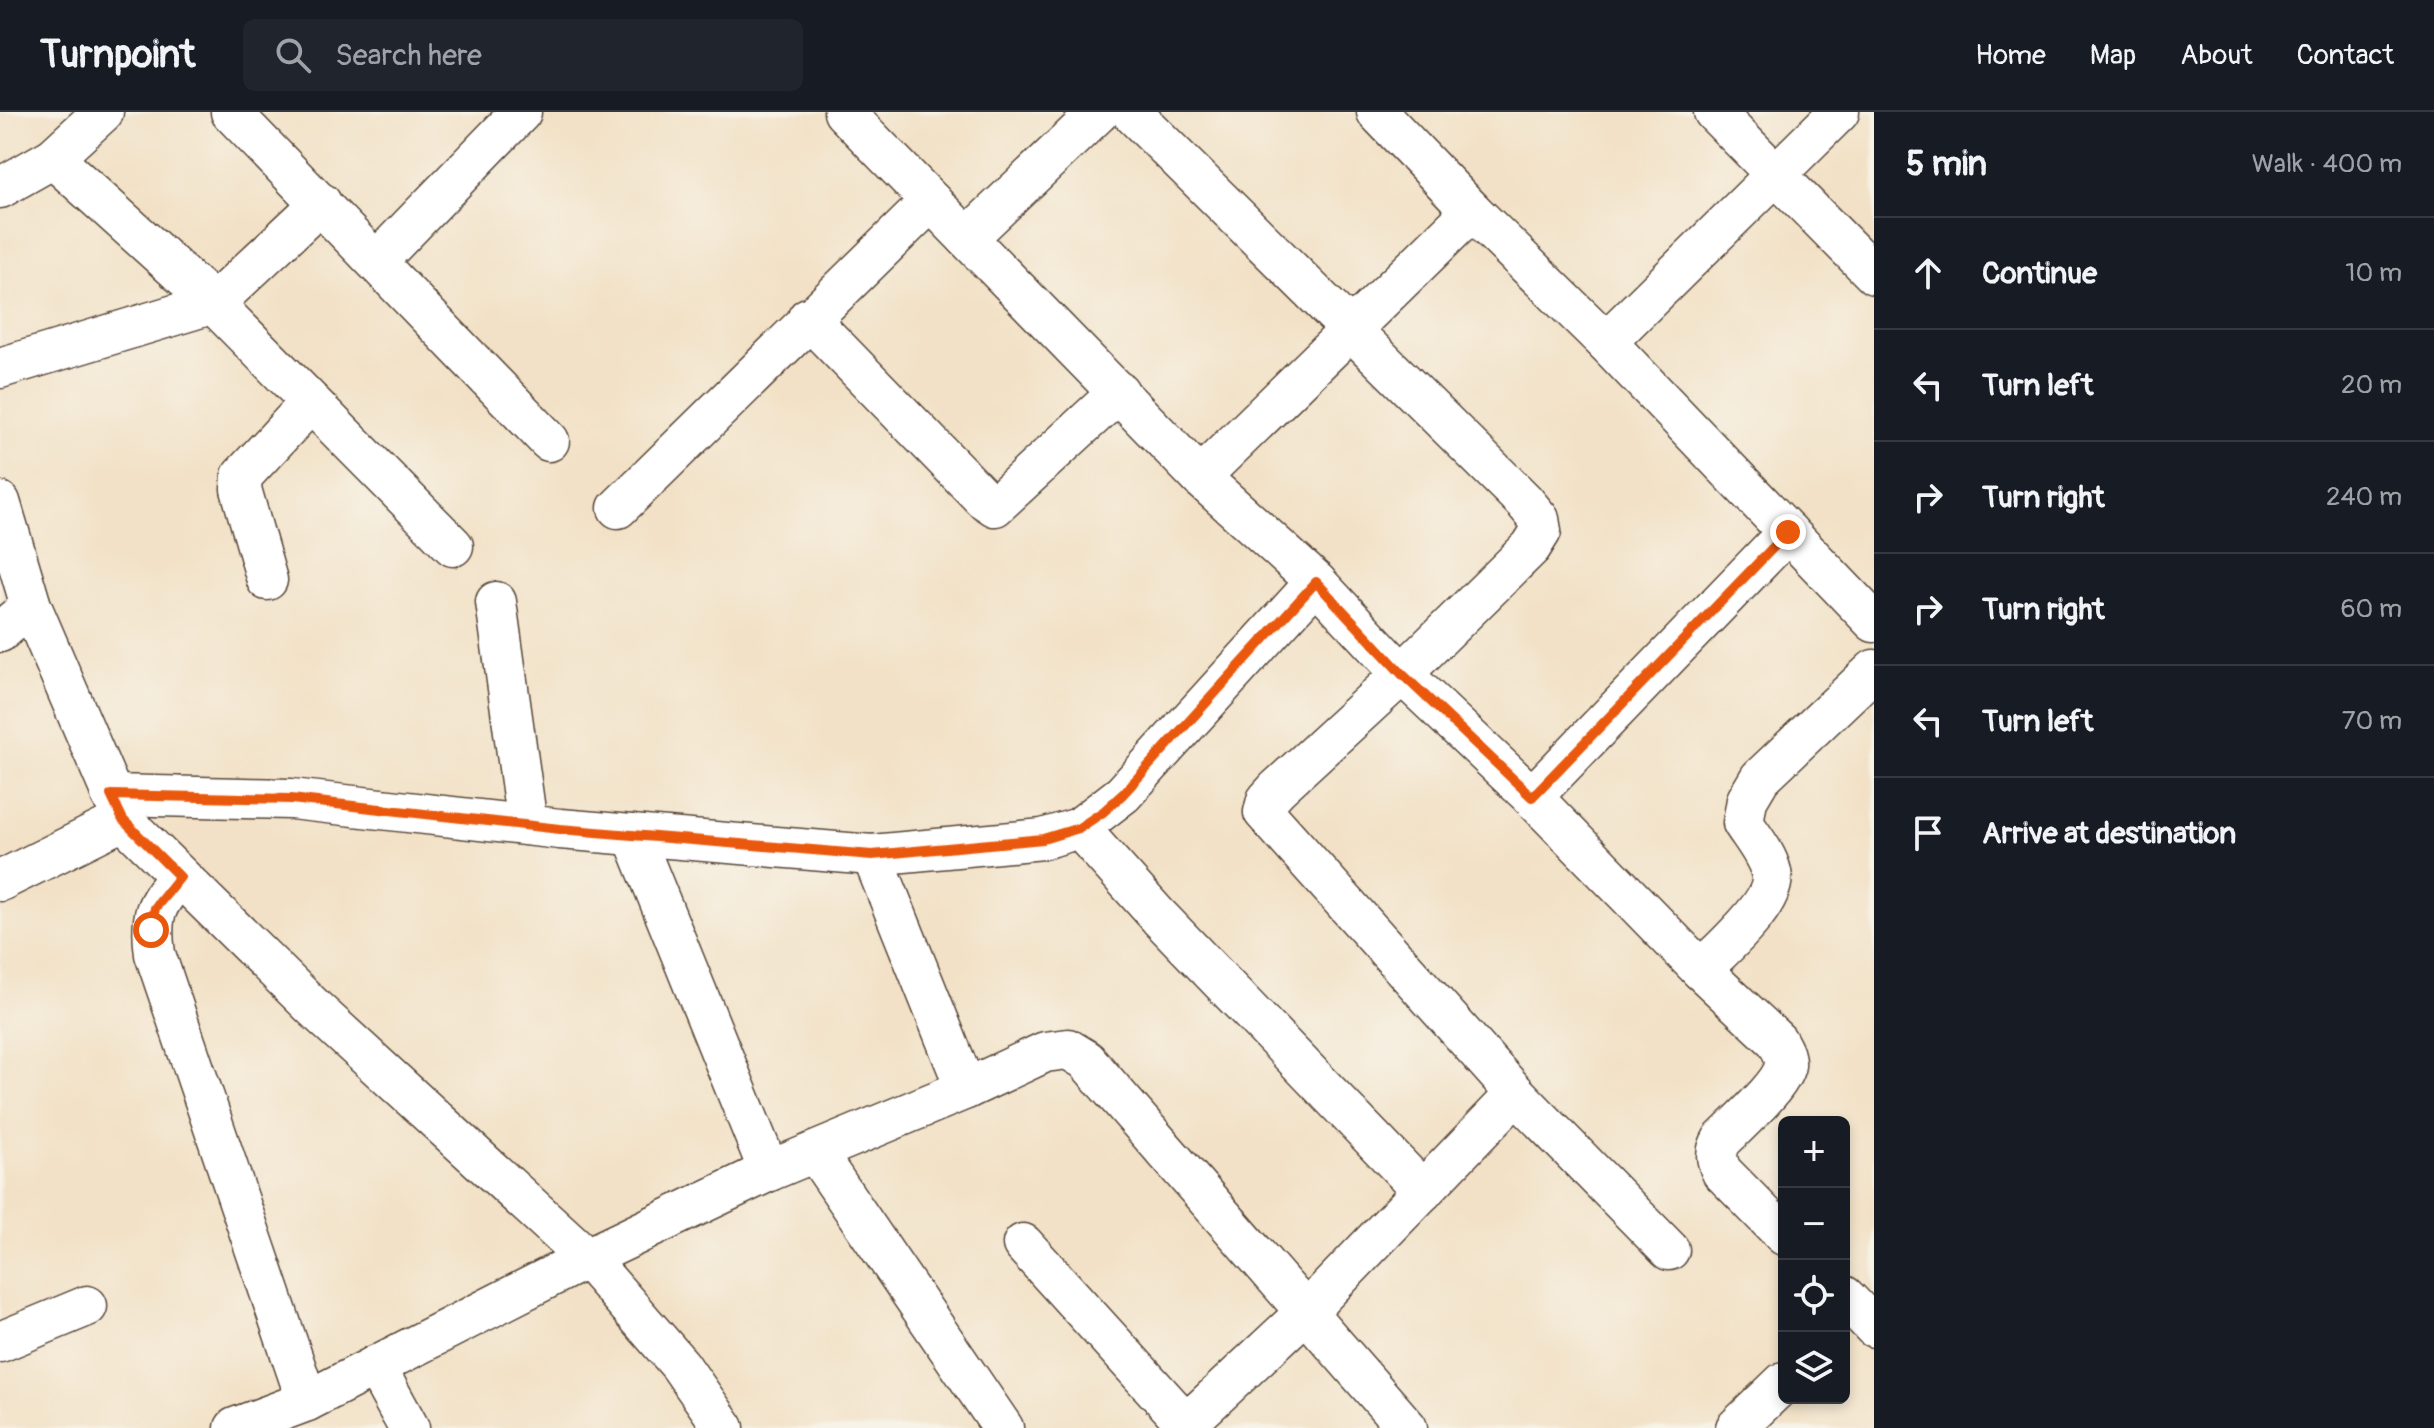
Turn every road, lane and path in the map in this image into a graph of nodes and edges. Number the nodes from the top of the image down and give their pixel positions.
1 (103, 112) edge
2 (231, 112) edge
3 (521, 112) edge
4 (1099, 112) edge
5 (1131, 112) edge
6 (1377, 112) edge
7 (1714, 112) edge
8 (1839, 112) edge
9 (861, 118) edge
10 (53, 158) junction
11 (1776, 174) junction
12 (0, 188) edge
13 (931, 201) junction
14 (321, 203) junction
15 (1472, 211) junction
16 (967, 238) junction
17 (377, 261) junction
18 (1874, 274) edge
19 (211, 301) junction
20 (808, 318) junction
21 (1350, 331) junction
22 (1606, 342) junction
23 (0, 368) edge
24 (1119, 392) junction
25 (310, 403) junction
26 (549, 441) dead end
27 (1200, 477) junction
28 (0, 502) edge
29 (618, 508) dead end
30 (1788, 532) junction
31 (453, 546) dead end
32 (267, 580) dead end
33 (1316, 582) junction
34 (496, 602) dead end
35 (31, 606) junction
36 (1874, 622) edge
37 (0, 632) edge
38 (1874, 670) edge
39 (1402, 674) junction
40 (1532, 797) junction
41 (117, 808) junction
42 (527, 825) junction
43 (1079, 828) junction
44 (633, 835) junction
45 (872, 855) junction
46 (180, 877) junction
47 (0, 881) edge
48 (1701, 970) junction
49 (966, 1089) junction
50 (1516, 1094) junction
51 (815, 1152) junction
52 (769, 1171) junction
53 (1423, 1191) junction
54 (1778, 1229) edge
55 (1023, 1244) dead end
56 (1669, 1250) dead end
57 (587, 1258) junction
58 (87, 1306) dead end
59 (1305, 1313) junction
60 (0, 1342) edge
61 (375, 1366) junction
62 (1778, 1388) edge
63 (307, 1401) junction
64 (1186, 1427) edge
65 (235, 1428) edge
66 (409, 1428) edge
67 (724, 1428) edge
68 (1003, 1428) edge
69 (1407, 1428) edge
70 (1736, 1428) edge

1 - 10 street
2 - 14 street
3 - 17 street
4 - 16 street
5 - 21 street
6 - 15 street
7 - 11 street
8 - 11 street
9 - 13 street
10 - 12 street
10 - 19 street
11 - 18 street
11 - 22 street
13 - 16 street
13 - 20 street
14 - 17 street
14 - 19 street
15 - 21 street
15 - 22 street
16 - 24 street
17 - 26 street
19 - 23 street
19 - 25 street
20 - 24 street
20 - 29 street
21 - 27 street
21 - 39 street
22 - 30 street
24 - 27 street
25 - 31 street
25 - 32 street
27 - 33 street
28 - 35 street
30 - 36 street
30 - 40 street
33 - 39 street
33 - 43 street
34 - 42 street
35 - 37 street
35 - 41 street
38 - 48 street
39 - 40 street
39 - 50 street
40 - 48 street
41 - 42 street
41 - 46 street
41 - 47 street
42 - 44 street
43 - 45 street
43 - 53 street
44 - 45 street
44 - 52 street
45 - 49 street
46 - 57 street
46 - 63 street
48 - 54 street
49 - 51 street
49 - 59 street
50 - 53 street
50 - 56 street
51 - 52 street
51 - 68 street
52 - 57 street
53 - 59 street
55 - 64 street
57 - 61 street
57 - 67 street
58 - 60 street
59 - 64 street
59 - 69 street
61 - 63 street
61 - 66 street
62 - 70 street
63 - 65 street

